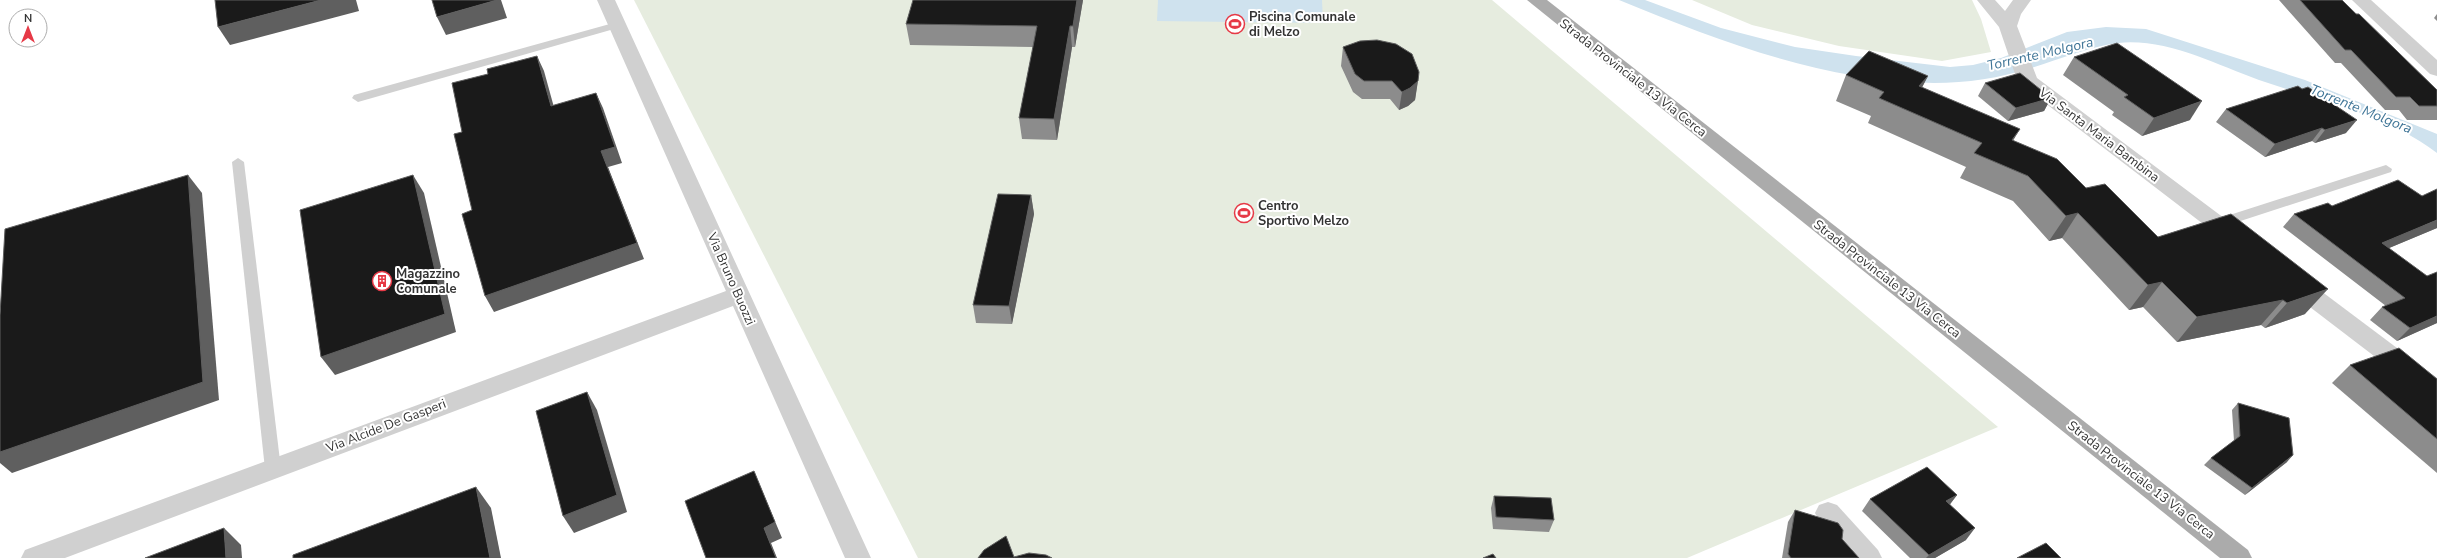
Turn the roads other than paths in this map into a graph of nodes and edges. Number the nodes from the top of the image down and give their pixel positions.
1 (606, 0) edge
2 (1536, 0) edge
3 (1986, 0) edge
4 (2022, 0) edge
5 (2361, 0) edge
6 (617, 25) junction
7 (2009, 30) junction
8 (2437, 70) edge
9 (358, 98) dead end
10 (238, 162) dead end
11 (2386, 169) dead end
12 (2217, 224) junction
13 (2248, 248) edge
14 (2280, 272) edge
15 (738, 295) junction
16 (2437, 391) edge
17 (273, 469) junction
18 (1828, 513) dead end
19 (34, 558) edge
20 (858, 558) edge
21 (1869, 558) edge
22 (2239, 558) edge

1 - 6 street, Via Bruno Buozzi
2 - 22 main road, Strada Provinciale 13 Via Cerca
3 - 7 street, Via Santa Maria Bambina
4 - 7 street
5 - 8 street
6 - 9 lane
6 - 15 street, Via Bruno Buozzi
7 - 12 street, Via Santa Maria Bambina
10 - 17 lane
11 - 12 lane
12 - 13 street, Via Santa Maria Bambina
14 - 16 street
15 - 17 street, Via Alcide De Gasperi
15 - 20 street, Via Bruno Buozzi
17 - 19 street, Via Alcide De Gasperi
18 - 21 street

